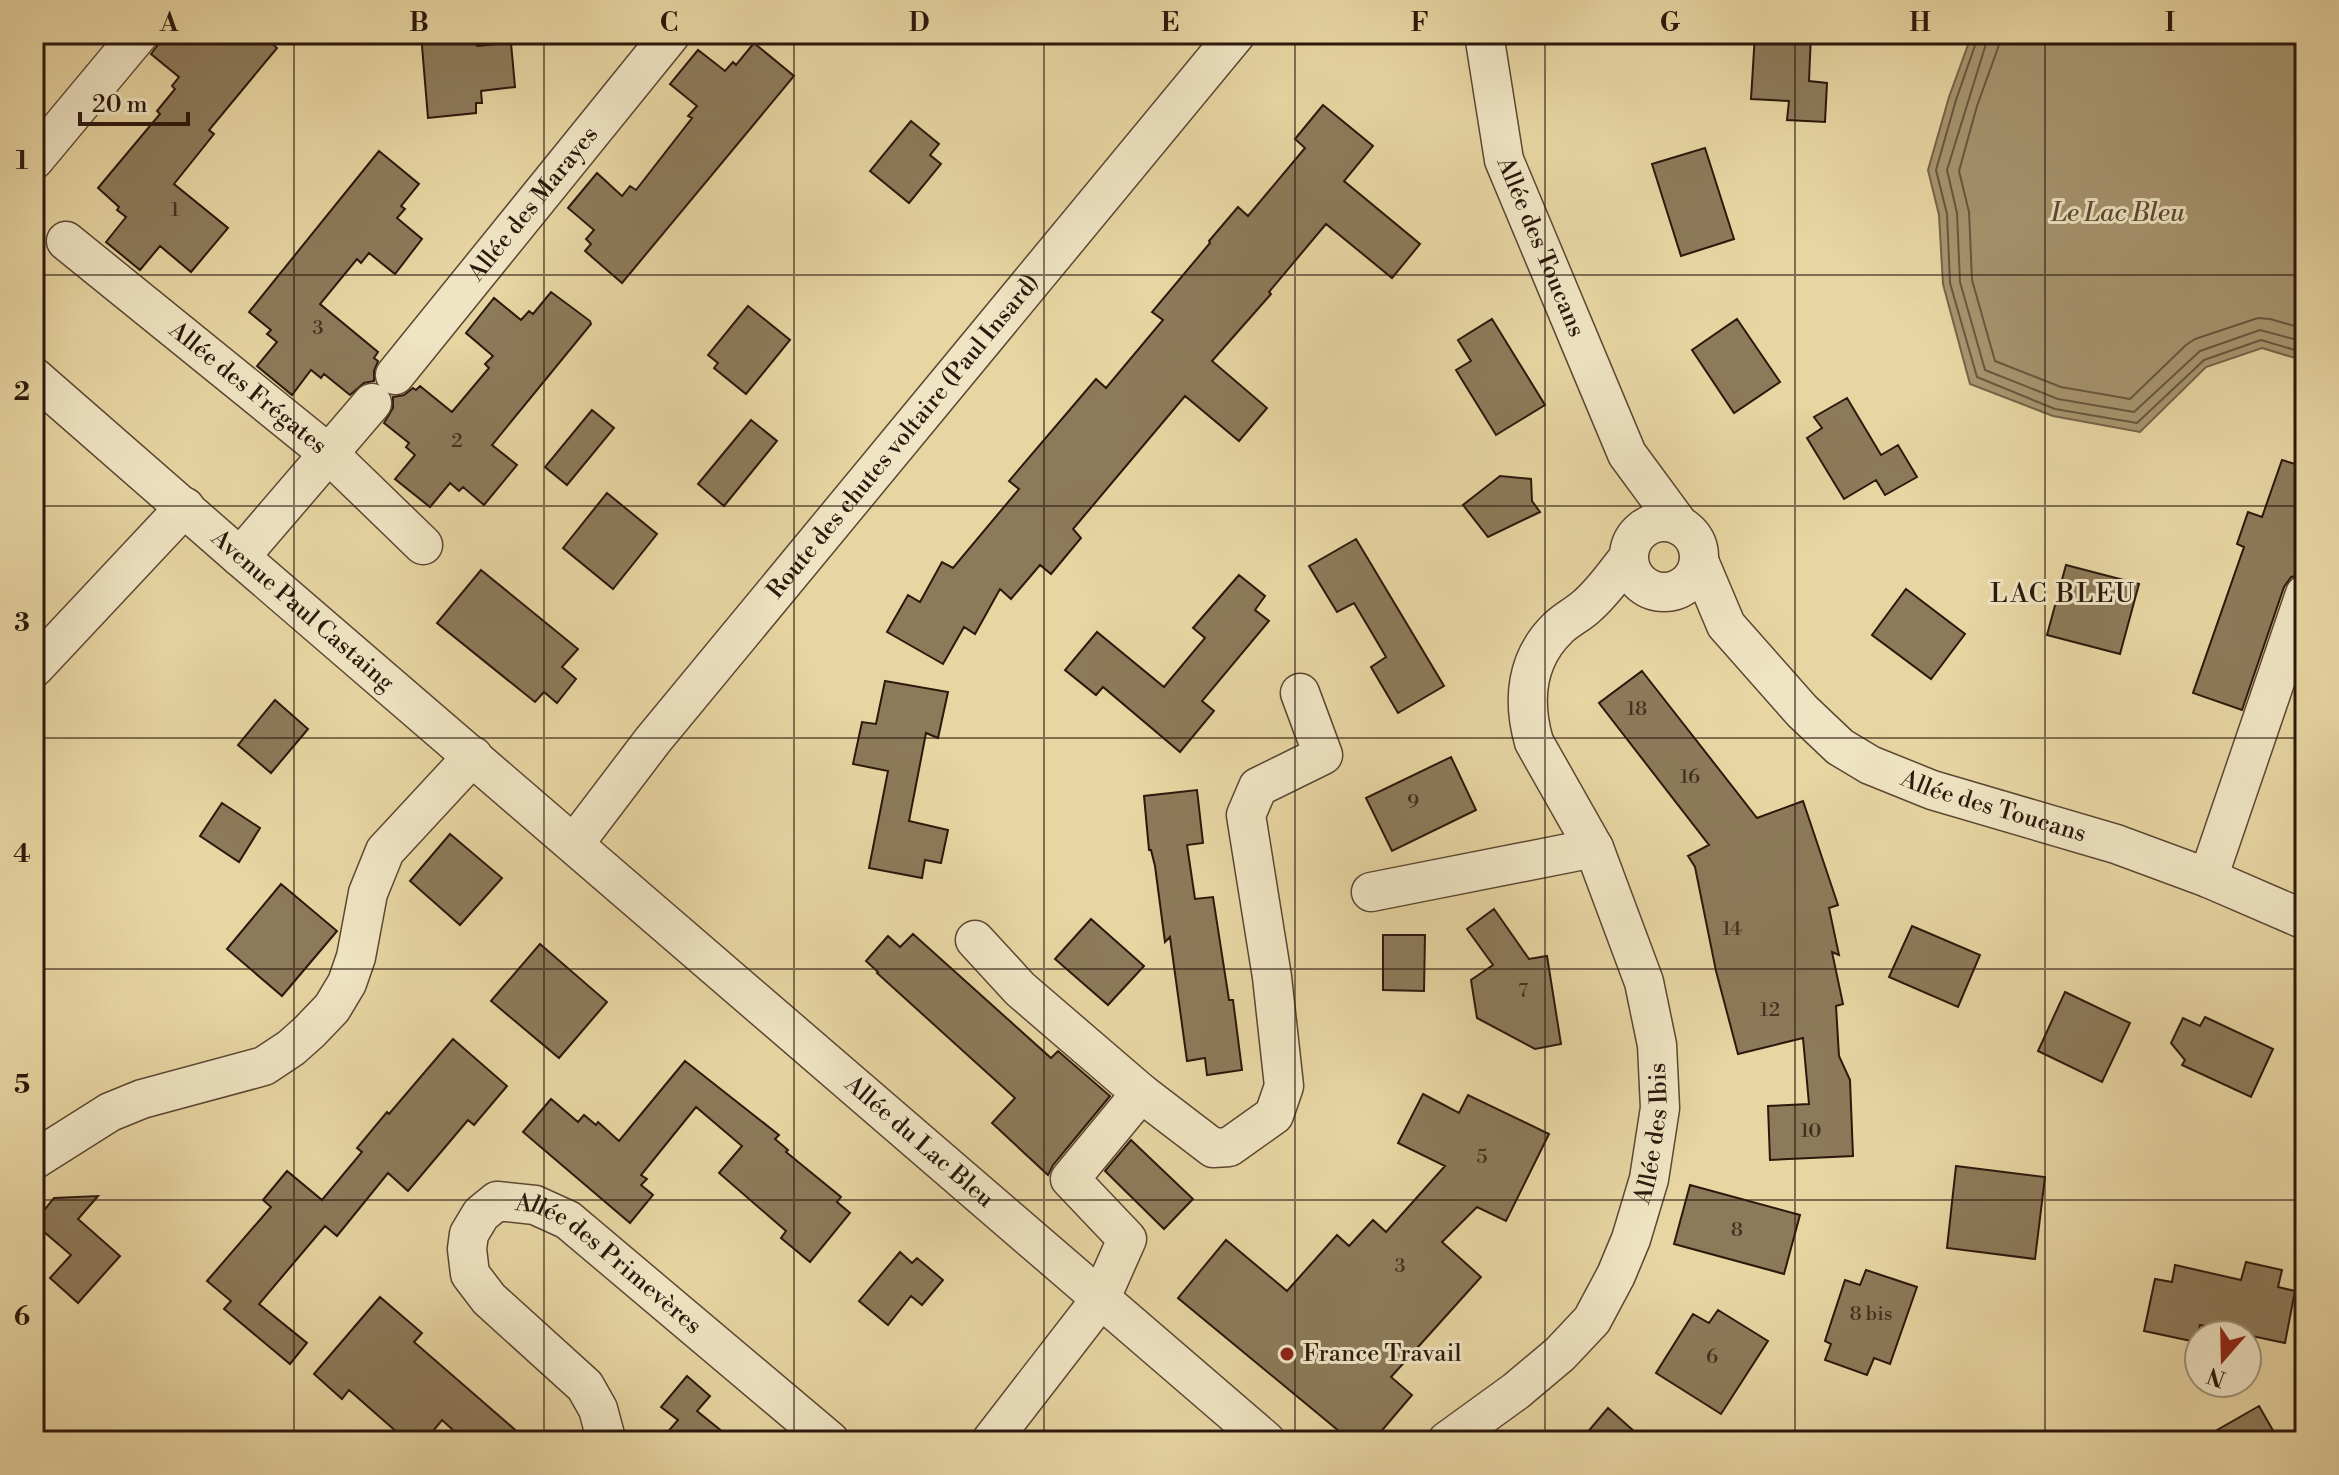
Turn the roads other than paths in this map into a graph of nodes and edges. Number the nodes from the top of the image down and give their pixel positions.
1 (139, 34) edge
2 (671, 34) edge
3 (1236, 34) edge
4 (1484, 34) edge
5 (34, 160) edge
6 (66, 241) dead end
7 (34, 377) edge
8 (329, 454) junction
9 (1627, 454) junction
10 (185, 507) junction
11 (1680, 526) junction
12 (423, 545) dead end
13 (1633, 546) junction
14 (240, 557) junction
15 (1699, 561) junction
16 (1657, 592) junction
17 (2305, 594) edge
18 (1590, 604) junction
19 (1726, 625) junction
20 (34, 668) edge
21 (1300, 693) dead end
22 (473, 756) junction
23 (574, 844) junction
24 (1594, 848) junction
25 (2208, 878) junction
26 (1371, 892) dead end
27 (2305, 920) edge
28 (975, 940) dead end
29 (1141, 1093) junction
30 (34, 1160) edge
31 (1100, 1300) junction
32 (605, 1435) dead end
33 (830, 1441) edge
34 (991, 1441) edge
35 (1266, 1441) edge
36 (1447, 1441) edge

1 - 5 street
2 - 8 street, Allée des Marayes
3 - 23 street, Route des chutes voltaire (Paul Insard)
4 - 9 street, Allée des Toucans
6 - 8 street, Allée des Frégates
7 - 10 street, Avenue Paul Castaing
8 - 12 street, Allée des Frégates
8 - 14 street, Allée des Marayes
9 - 11 street, Allée des Toucans
9 - 13 street, Allée des Toucans
10 - 14 street, Avenue Paul Castaing
10 - 20 street
11 - 13 street
11 - 15 street
13 - 16 street
13 - 18 street, Allée des Ibis
14 - 22 street, Avenue Paul Castaing
15 - 16 street
15 - 19 street, Allée des Toucans
16 - 18 street, Allée des Ibis
16 - 19 street, Allée des Toucans
17 - 25 street
18 - 24 street, Allée des Ibis
19 - 25 street, Allée des Toucans
21 - 29 street
22 - 23 street, Avenue Paul Castaing
22 - 30 street
23 - 31 street, Allée du Lac Bleu
24 - 26 street
24 - 36 street, Allée des Ibis
25 - 27 street, Allée des Toucans
28 - 29 street
29 - 31 street
31 - 34 street
31 - 35 street, Allée du Lac Bleu
32 - 33 street, Allée des Primevères

